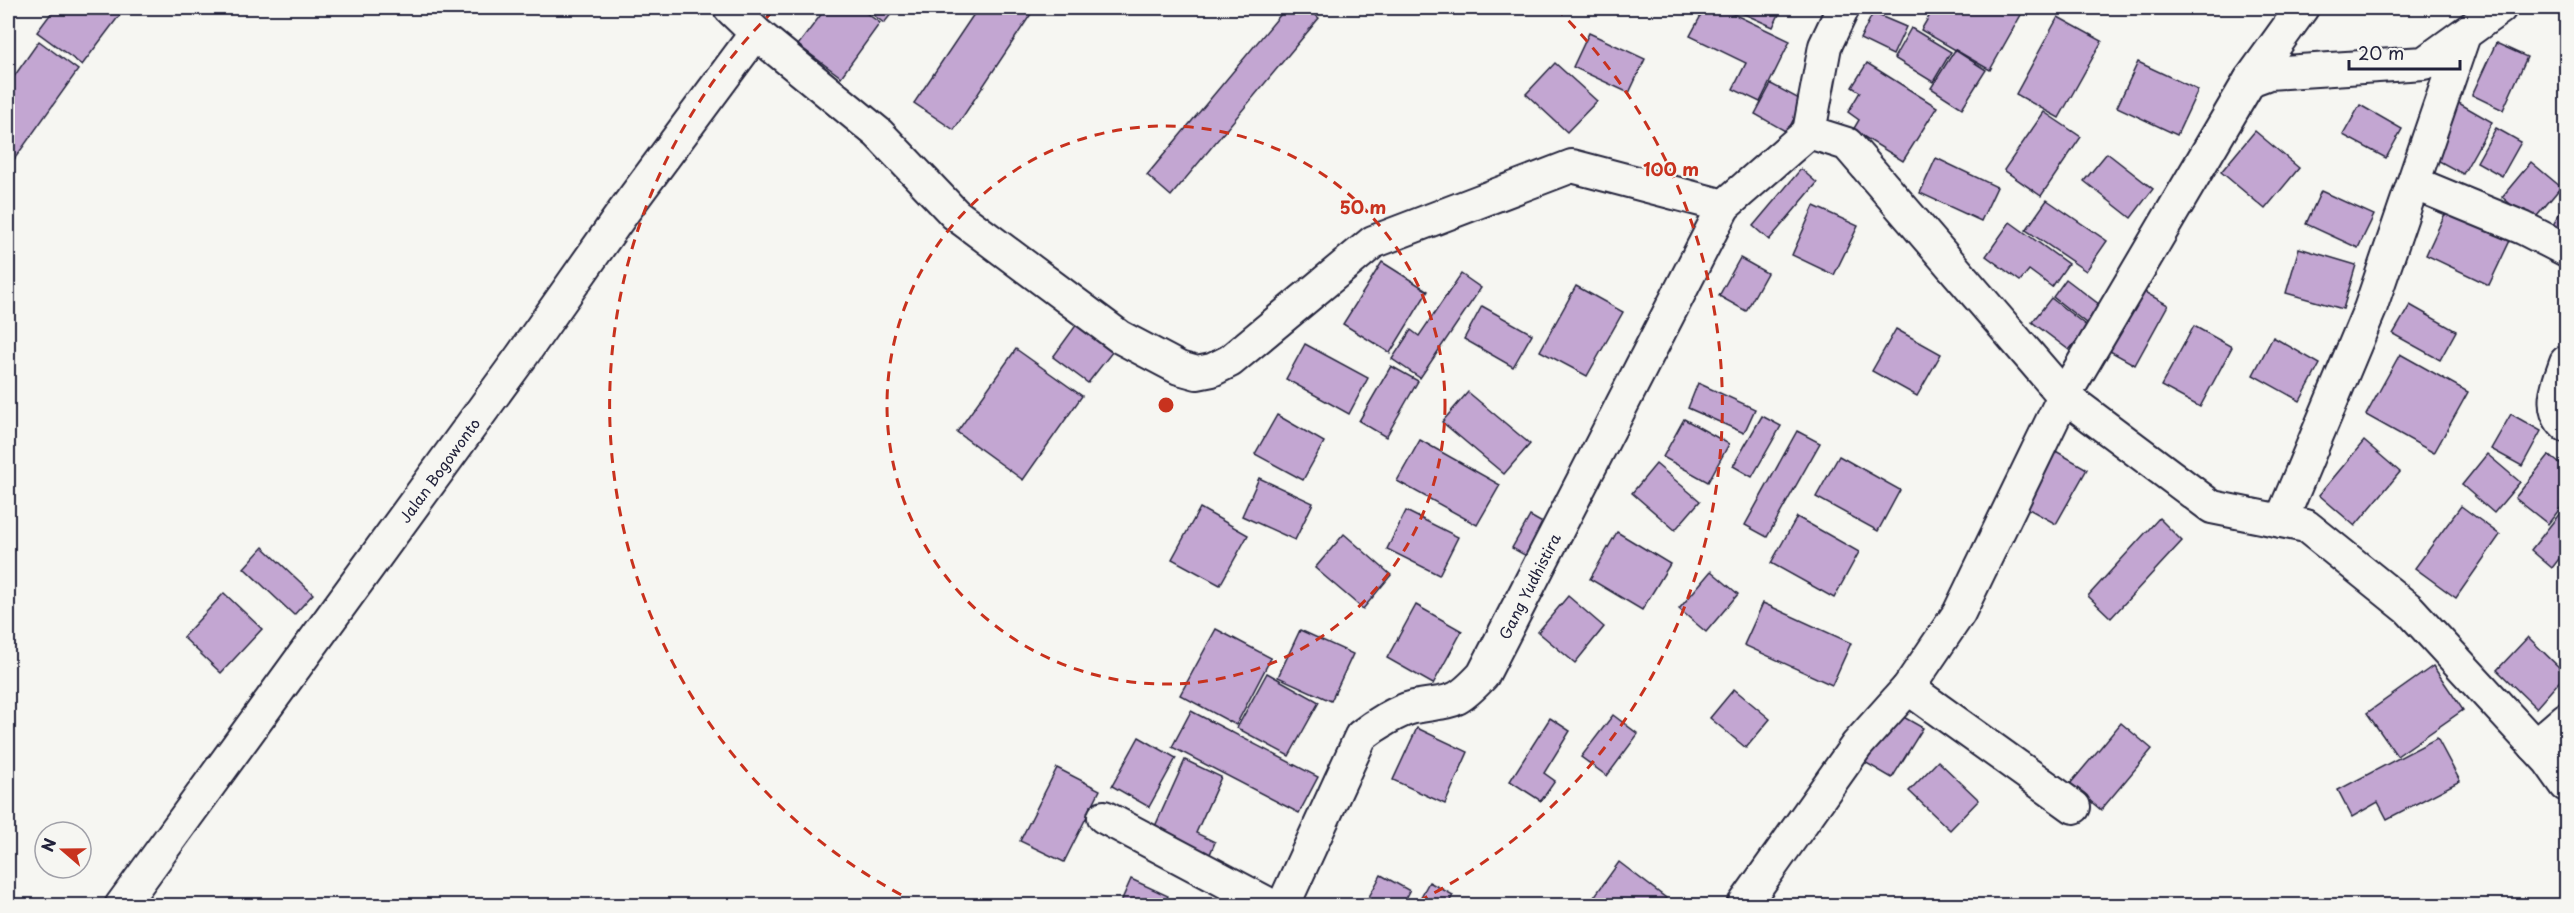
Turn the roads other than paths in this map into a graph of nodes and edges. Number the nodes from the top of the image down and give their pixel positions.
1 (730, 8) edge
2 (1843, 8) edge
3 (2302, 8) edge
4 (2500, 8) edge
5 (756, 33) junction
6 (2464, 35) junction
7 (2250, 80) junction
8 (1809, 132) junction
9 (2414, 183) junction
10 (1724, 206) junction
11 (2566, 250) edge
12 (2566, 362) edge
13 (2064, 396) junction
14 (2566, 426) edge
15 (2281, 521) junction
16 (1908, 688) junction
17 (2566, 719) edge
18 (2535, 746) junction
19 (2566, 785) edge
20 (2074, 807) dead end
21 (1104, 817) dead end
22 (121, 906) edge
23 (1272, 906) edge
24 (1283, 906) edge
25 (1743, 906) edge

1 - 5 street
2 - 8 street
3 - 7 street
4 - 6 street
5 - 10 street
5 - 22 street, Jalan Bogowonto
6 - 7 street
6 - 9 street
7 - 13 street
8 - 10 street
8 - 13 street
9 - 11 street
9 - 15 street
10 - 24 street, Gang Yudhistira
12 - 14 street
13 - 15 street
13 - 16 street
15 - 18 street
16 - 20 street
16 - 25 street
17 - 18 street
18 - 19 street
21 - 23 street

